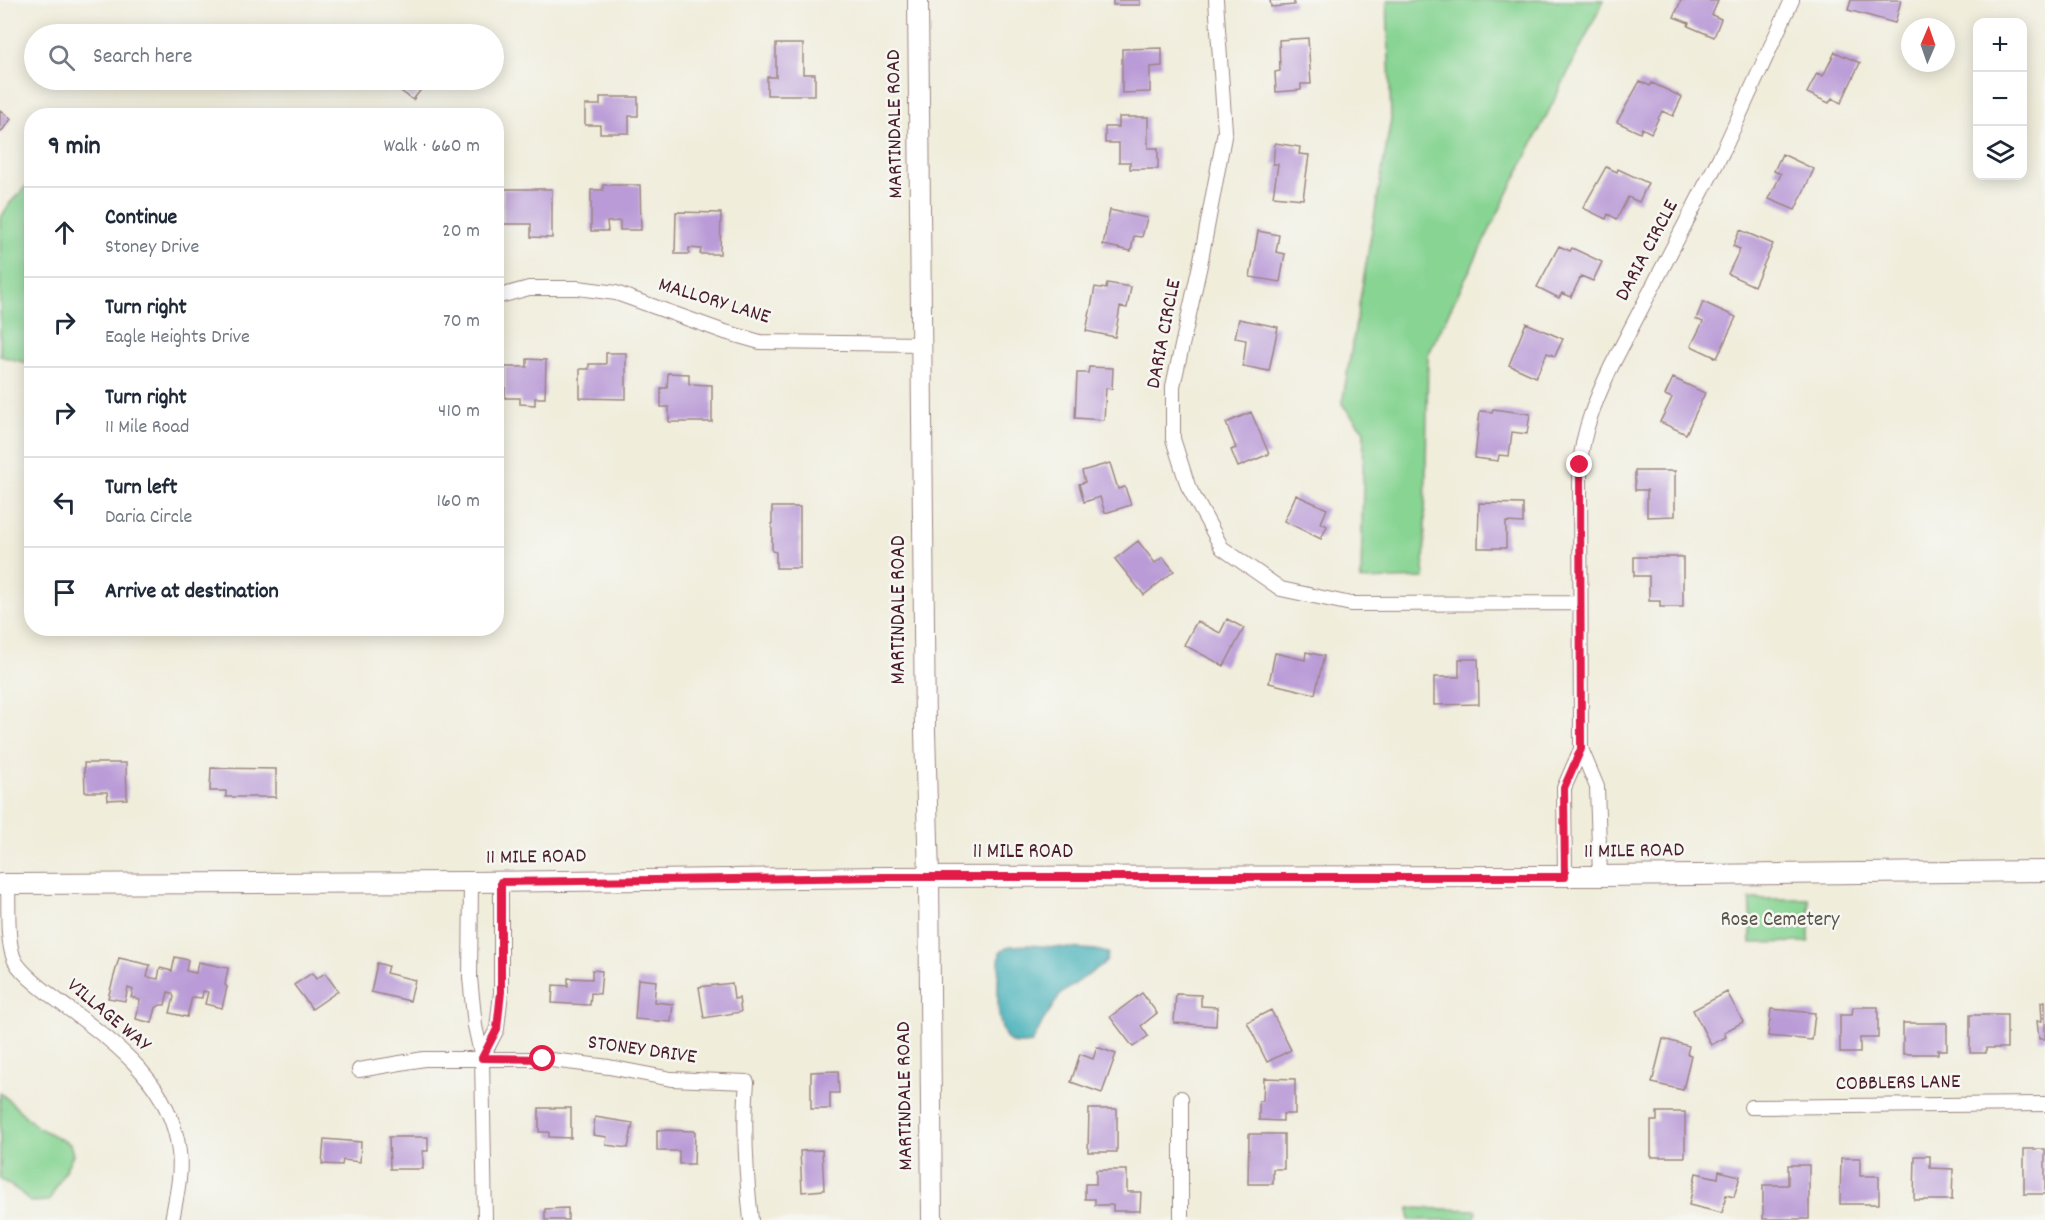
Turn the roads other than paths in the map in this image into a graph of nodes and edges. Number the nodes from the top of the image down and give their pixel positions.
1 (918, 0) edge
2 (1216, 0) edge
3 (1792, 0) edge
4 (504, 295) edge
5 (923, 344) junction
6 (1580, 603) junction
7 (1581, 749) junction
8 (2045, 871) edge
9 (1600, 876) junction
10 (929, 877) junction
11 (1565, 877) junction
12 (471, 882) junction
13 (501, 882) junction
14 (4, 884) edge
15 (482, 1058) junction
16 (359, 1070) dead end
17 (1181, 1098) dead end
18 (2045, 1104) edge
19 (1751, 1107) dead end
20 (172, 1220) edge
21 (485, 1220) edge
22 (750, 1220) edge
23 (932, 1220) edge
24 (1181, 1220) edge

1 - 5 street, MARTINDALE ROAD
2 - 6 street, DARIA CIRCLE
3 - 6 street, DARIA CIRCLE
4 - 5 street, MALLORY LANE
5 - 10 street, MARTINDALE ROAD
6 - 7 street, DARIA CIRCLE
7 - 9 street, DARIA CIRCLE
7 - 11 street, DARIA CIRCLE
8 - 9 street, 11 MILE ROAD
9 - 11 street, 11 MILE ROAD
10 - 11 street, 11 MILE ROAD
10 - 13 street, 11 MILE ROAD
10 - 23 street, MARTINDALE ROAD
12 - 13 street, 11 MILE ROAD
12 - 14 street, 11 MILE ROAD
12 - 15 street
13 - 15 street
14 - 20 street, VILLAGE WAY
15 - 16 street, STONEY DRIVE
15 - 21 street
15 - 22 street, STONEY DRIVE
17 - 24 street
18 - 19 street, COBBLERS LANE

